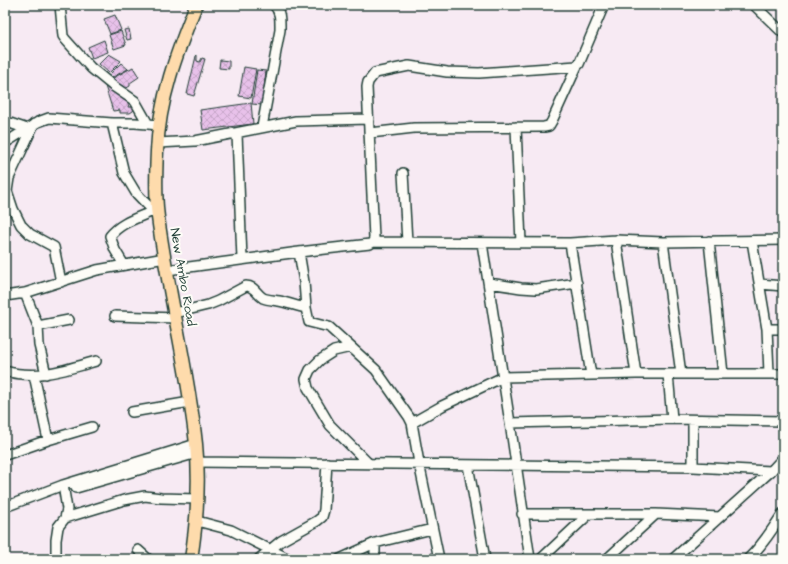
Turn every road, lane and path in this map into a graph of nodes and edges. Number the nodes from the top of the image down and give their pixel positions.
1 (60, 5) edge
2 (196, 5) edge
3 (274, 5) edge
4 (604, 5) edge
5 (754, 5) edge
6 (783, 33) edge
7 (577, 66) junction
8 (369, 119) junction
9 (5, 123) edge
10 (112, 123) junction
11 (148, 124) junction
12 (160, 125) junction
13 (31, 127) junction
14 (262, 127) junction
15 (516, 127) junction
16 (370, 133) junction
17 (237, 134) junction
18 (5, 143) edge
19 (158, 143) junction
20 (403, 173) dead end
21 (156, 214) junction
22 (616, 240) junction
23 (783, 240) edge
24 (709, 241) junction
25 (752, 241) junction
26 (373, 242) junction
27 (406, 242) junction
28 (663, 242) junction
29 (482, 243) junction
30 (521, 243) junction
31 (570, 243) junction
32 (299, 252) junction
33 (242, 260) junction
34 (166, 264) junction
35 (124, 265) junction
36 (61, 282) junction
37 (489, 283) junction
38 (577, 283) junction
39 (760, 284) junction
40 (783, 286) edge
41 (25, 293) junction
42 (5, 296) edge
43 (306, 308) junction
44 (115, 316) dead end
45 (175, 316) junction
46 (69, 320) dead end
47 (38, 326) junction
48 (767, 329) junction
49 (783, 329) edge
50 (350, 347) junction
51 (96, 361) dead end
52 (5, 371) edge
53 (770, 373) junction
54 (46, 374) junction
55 (636, 374) junction
56 (668, 374) junction
57 (681, 374) junction
58 (723, 374) junction
59 (783, 374) edge
60 (34, 375) junction
61 (591, 375) junction
62 (503, 377) junction
63 (190, 402) junction
64 (132, 412) dead end
65 (672, 419) junction
66 (693, 420) junction
67 (783, 421) edge
68 (510, 422) junction
69 (412, 423) junction
70 (92, 427) dead end
71 (48, 440) junction
72 (196, 453) junction
73 (5, 455) edge
74 (783, 458) edge
75 (327, 463) junction
76 (368, 463) junction
77 (419, 464) junction
78 (468, 465) junction
79 (516, 466) junction
80 (693, 467) junction
81 (771, 471) junction
82 (64, 488) junction
83 (197, 500) junction
84 (5, 506) edge
85 (5, 513) edge
86 (783, 513) edge
87 (522, 514) junction
88 (589, 514) junction
89 (656, 514) junction
90 (720, 517) junction
91 (65, 518) junction
92 (196, 521) junction
93 (432, 529) junction
94 (375, 543) junction
95 (138, 550) dead end
96 (269, 550) junction
97 (758, 555) edge
98 (56, 559) edge
99 (148, 559) edge
100 (192, 559) edge
101 (259, 559) edge
102 (289, 559) edge
103 (340, 559) edge
104 (375, 559) edge
105 (439, 559) edge
106 (485, 559) edge
107 (530, 559) edge
108 (541, 559) edge
109 (607, 559) edge
110 (673, 559) edge
111 (748, 559) edge

1 - 11 street
2 - 12 main road, New Ambo Road
3 - 14 street
4 - 7 street
5 - 6 street
7 - 8 street
7 - 15 street
8 - 14 street
8 - 16 street
9 - 13 street
10 - 11 street
10 - 13 street
10 - 21 street
11 - 12 street
12 - 19 main road, New Ambo Road
13 - 18 street
13 - 36 street
14 - 17 street
15 - 16 street
15 - 30 street
16 - 26 street
17 - 19 street
17 - 33 street
19 - 21 main road, New Ambo Road
20 - 27 street
21 - 34 main road, New Ambo Road
21 - 35 street
22 - 28 street
22 - 31 street
22 - 55 street
23 - 25 street
24 - 25 street
24 - 28 street
24 - 58 street
25 - 39 street
26 - 27 street
26 - 32 street
27 - 29 street
28 - 57 street
29 - 30 street
29 - 37 street
30 - 31 street
31 - 38 street
32 - 33 street
32 - 43 street
33 - 34 street
34 - 35 street
34 - 45 main road, New Ambo Road
35 - 36 street
36 - 41 street
37 - 38 street
37 - 62 street
38 - 61 street
39 - 40 street
39 - 48 street
41 - 42 street
41 - 47 street
43 - 45 street
43 - 50 street
44 - 45 street
45 - 63 main road, New Ambo Road
46 - 47 street
47 - 54 street
48 - 49 street
48 - 53 street
50 - 69 street
50 - 76 street
51 - 54 street
52 - 60 street
53 - 58 street
53 - 59 street
54 - 60 street
55 - 56 street
55 - 61 street
56 - 57 street
56 - 65 street
57 - 58 street
60 - 71 street
61 - 62 street
62 - 68 street
62 - 69 street
63 - 64 street
63 - 72 main road, New Ambo Road
65 - 66 street
65 - 68 street
66 - 67 street
66 - 80 street
68 - 79 street
69 - 77 street
70 - 71 street
71 - 73 street
72 - 75 street
72 - 82 street
72 - 83 main road, New Ambo Road
74 - 81 street
75 - 76 street
75 - 96 street
76 - 77 street
77 - 78 street
77 - 93 street
78 - 79 street
78 - 106 street
79 - 80 street
79 - 87 street
80 - 81 street
81 - 90 street
82 - 84 street
82 - 85 street
82 - 91 street
83 - 91 street
83 - 92 main road, New Ambo Road
86 - 97 street
87 - 88 street
87 - 107 street
88 - 89 street
88 - 108 street
89 - 90 street
89 - 109 street
90 - 110 street
91 - 98 street
92 - 96 street
92 - 100 main road, New Ambo Road
93 - 94 street
93 - 105 street
94 - 103 street
94 - 104 street
95 - 99 street
96 - 101 street
96 - 102 street
97 - 111 street

